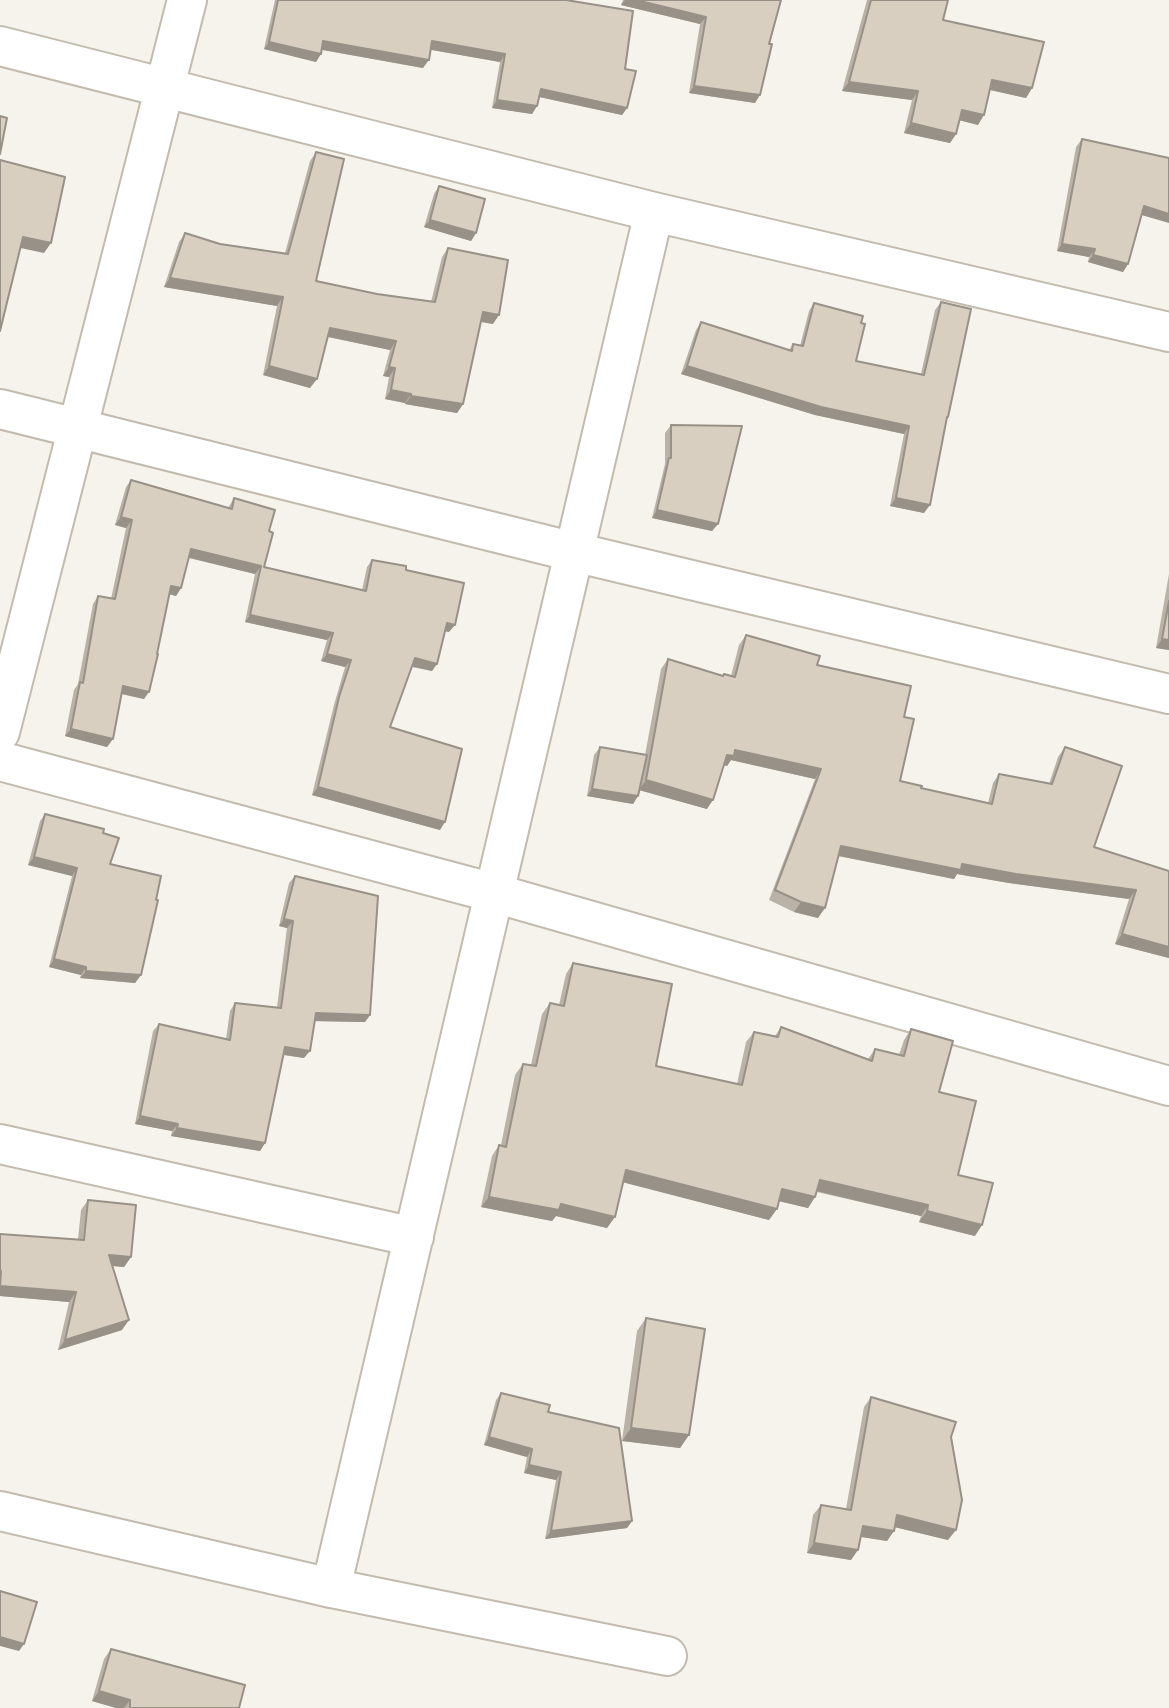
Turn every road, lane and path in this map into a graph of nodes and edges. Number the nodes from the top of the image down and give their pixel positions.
1 (187, 0) edge
2 (0, 46) edge
3 (165, 88) junction
4 (654, 212) junction
5 (1169, 332) edge
6 (0, 409) edge
7 (78, 428) junction
8 (574, 552) junction
9 (1169, 694) edge
10 (0, 732) edge
11 (0, 761) edge
12 (494, 893) junction
13 (1169, 1086) edge
14 (0, 1144) edge
15 (414, 1237) junction
16 (0, 1511) edge
17 (331, 1588) junction
18 (667, 1656) dead end

1 - 3 street
2 - 3 street
3 - 4 street
3 - 7 street
4 - 5 street
4 - 8 street
6 - 7 street
7 - 8 street
7 - 10 street
8 - 9 street
8 - 12 street
11 - 12 street
12 - 13 street
12 - 15 street
14 - 15 street
15 - 17 street
16 - 17 street
17 - 18 street

